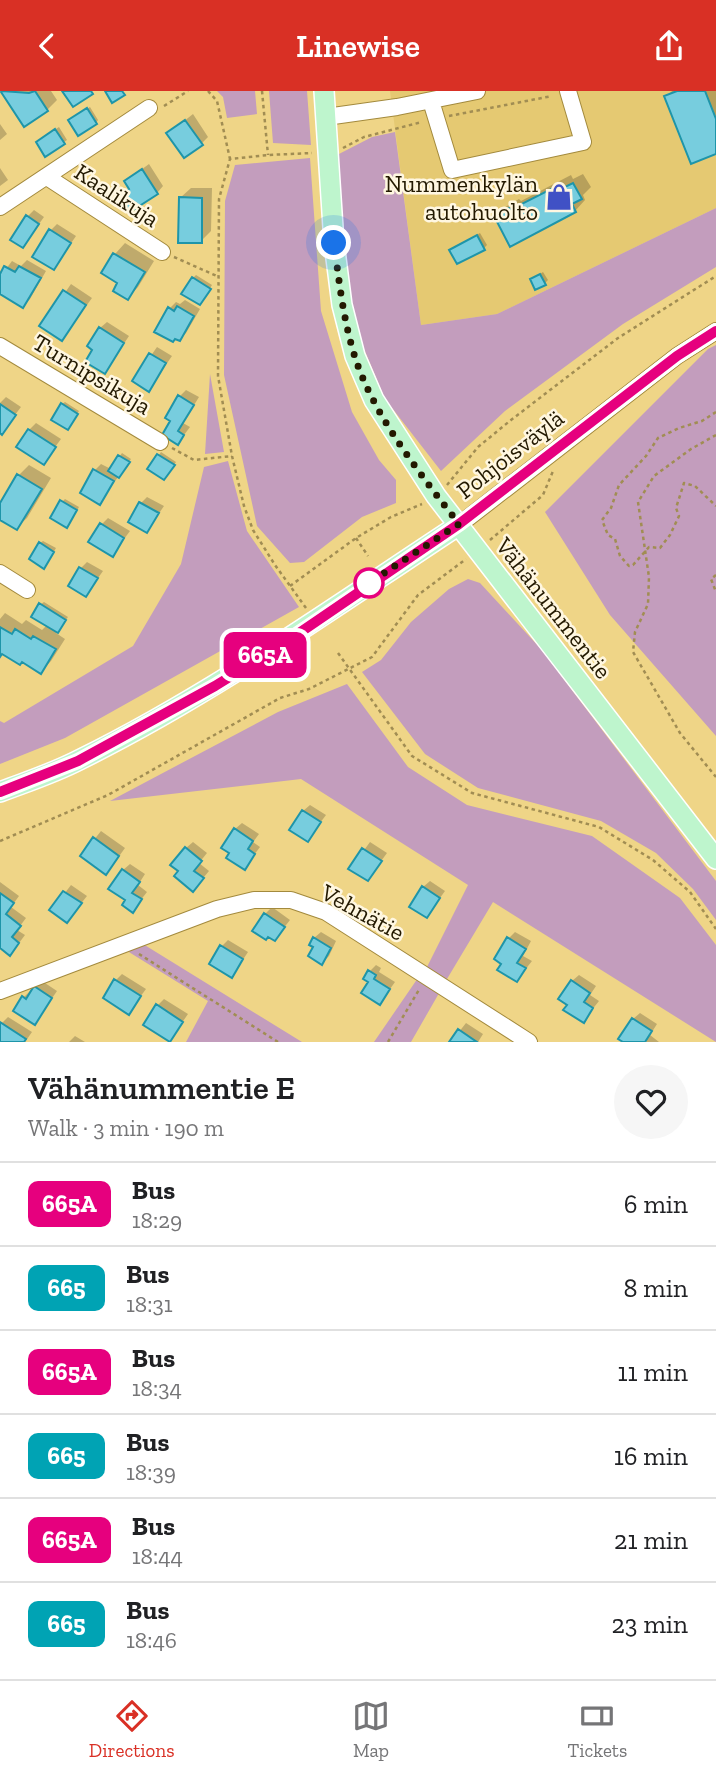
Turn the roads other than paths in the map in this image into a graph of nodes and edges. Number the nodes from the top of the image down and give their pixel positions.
1 (324, 91) edge
2 (477, 91) edge
3 (568, 91) edge
4 (432, 101) junction
5 (149, 108) road end
6 (326, 117) junction
7 (47, 177) junction
8 (0, 207) edge
9 (162, 252) road end
10 (716, 331) edge
11 (0, 346) edge
12 (160, 442) road end
13 (459, 524) junction
14 (0, 573) edge
15 (27, 590) dead end
16 (0, 792) edge
17 (716, 859) edge
18 (0, 991) edge
19 (528, 1042) edge

1 - 6 main road, Vähänummentie
2 - 4 street
3 - 4 street
4 - 6 street
5 - 7 street
6 - 13 main road, Vähänummentie
7 - 8 street
7 - 9 street, Kaalikuja
10 - 13 street, Pohjoisväylä
11 - 12 street, Turnipsikuja
13 - 16 main road, Pohjoisväylä
13 - 17 main road, Vähänummentie
14 - 15 street
18 - 19 street, Vehnätie

